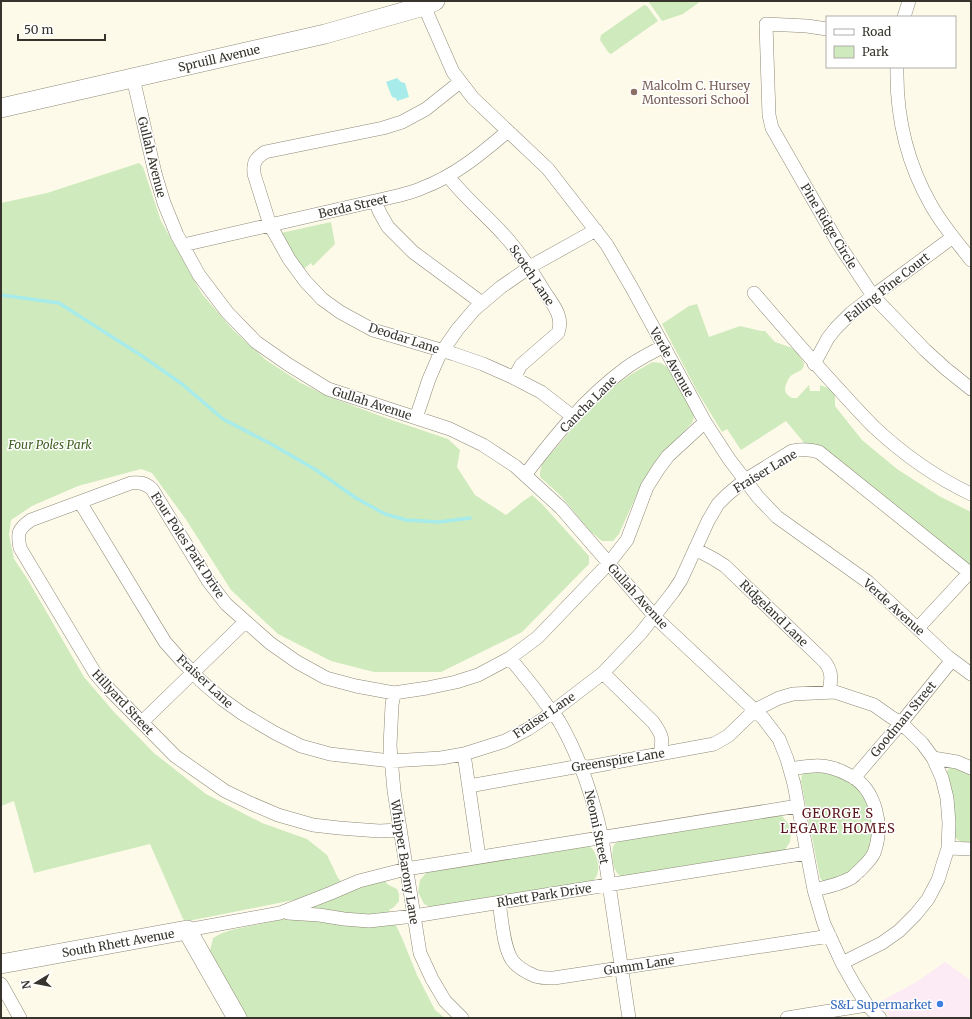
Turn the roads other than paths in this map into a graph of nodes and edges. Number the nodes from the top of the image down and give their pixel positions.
1 (909, 1) edge
2 (430, 3) edge
3 (904, 16) edge
4 (826, 29) edge
5 (897, 68) edge
6 (133, 78) junction
7 (460, 82) junction
8 (1, 108) edge
9 (508, 131) junction
10 (448, 176) junction
11 (375, 201) junction
12 (270, 225) junction
13 (596, 230) junction
14 (953, 236) junction
15 (183, 245) junction
16 (971, 260) edge
17 (529, 267) junction
18 (754, 293) dead end
19 (873, 296) junction
20 (482, 303) junction
21 (664, 346) junction
22 (443, 351) junction
23 (814, 364) junction
24 (514, 378) junction
25 (971, 389) edge
26 (572, 416) junction
27 (416, 418) junction
28 (705, 422) junction
29 (525, 475) junction
30 (745, 480) junction
31 (146, 484) joint
32 (971, 494) edge
33 (80, 502) junction
34 (695, 550) junction
35 (609, 563) junction
36 (970, 574) edge
37 (655, 616) junction
38 (245, 622) junction
39 (918, 628) junction
40 (510, 658) junction
41 (952, 660) junction
42 (193, 672) junction
43 (603, 673) junction
44 (971, 674) edge
45 (829, 692) junction
46 (394, 693) junction
47 (755, 710) junction
48 (552, 712) junction
49 (142, 722) junction
50 (901, 723) junction
51 (464, 754) junction
52 (660, 754) junction
53 (933, 758) junction
54 (391, 761) junction
55 (580, 766) junction
56 (971, 768) edge
57 (790, 769) junction
58 (854, 778) junction
59 (469, 786) junction
60 (798, 806) junction
61 (400, 830) junction
62 (602, 838) junction
63 (948, 848) junction
64 (971, 849) edge
65 (807, 853) junction
66 (479, 857) junction
67 (406, 869) junction
68 (608, 885) junction
69 (814, 890) junction
70 (499, 903) junction
71 (280, 913) junction
72 (414, 916) junction
73 (187, 930) junction
74 (830, 936) junction
75 (842, 963) junction
76 (1, 964) edge
77 (621, 967) junction
78 (1, 984) edge
79 (867, 1005) junction
80 (20, 1018) edge
81 (237, 1018) edge
82 (462, 1018) edge
83 (629, 1018) edge
84 (787, 1018) edge
85 (880, 1018) edge

1 - 3 street
2 - 6 street, Spruill Avenue
2 - 7 street, Verde Avenue
4 - 19 street, Pine Ridge Circle
5 - 14 street
6 - 8 street, Spruill Avenue
6 - 15 street, Gullah Avenue
7 - 9 street, Verde Avenue
7 - 12 street, Deodar Lane
9 - 10 street, Berda Street
9 - 13 street, Verde Avenue
10 - 11 street, Berda Street
10 - 17 street, Scotch Lane
11 - 12 street, Berda Street
11 - 20 street
12 - 15 street, Berda Street
12 - 22 street, Deodar Lane
13 - 17 street
13 - 21 street, Verde Avenue
14 - 16 street
14 - 19 street, Falling Pine Court
15 - 27 street, Gullah Avenue
17 - 20 street
17 - 24 street, Scotch Lane
18 - 23 street
19 - 23 street, Falling Pine Court
19 - 25 street, Pine Ridge Circle
20 - 22 street
21 - 26 street, Cancha Lane
21 - 28 street, Verde Avenue
22 - 24 street, Deodar Lane
22 - 27 street
23 - 32 street
24 - 26 street, Deodar Lane
26 - 29 street, Cancha Lane
27 - 29 street, Gullah Avenue
28 - 30 street, Verde Avenue
28 - 35 street, Four Poles Park Drive
29 - 35 street, Gullah Avenue
30 - 34 street, Fraiser Lane
30 - 36 street, Fraiser Lane
30 - 39 street, Verde Avenue
31 - 33 street, Hillyard Street
31 - 38 street, Four Poles Park Drive
33 - 42 street, Fraiser Lane
33 - 49 street, Hillyard Street
34 - 37 street, Fraiser Lane
34 - 45 street, Ridgeland Lane
35 - 37 street, Gullah Avenue
35 - 40 street, Four Poles Park Drive
36 - 39 street
37 - 43 street, Fraiser Lane
37 - 47 street, Gullah Avenue
38 - 42 street
38 - 46 street, Four Poles Park Drive
39 - 41 street, Verde Avenue
40 - 46 street, Four Poles Park Drive
40 - 48 street, Neomi Street
41 - 44 street, Verde Avenue
41 - 50 street, Goodman Street
42 - 49 street
42 - 54 street, Fraiser Lane
43 - 48 street, Fraiser Lane
43 - 52 street
45 - 47 street, Greenspire Lane
45 - 50 street, Greenspire Lane
46 - 54 street, Whipper Barony Lane
47 - 52 street, Greenspire Lane
47 - 57 street, Gullah Avenue
48 - 51 street, Fraiser Lane
48 - 55 street, Neomi Street
49 - 61 street, Hillyard Street
50 - 53 street, Greenspire Lane
50 - 58 street, Goodman Street
51 - 54 street, Fraiser Lane
51 - 59 street
52 - 55 street, Greenspire Lane
53 - 56 street
53 - 63 street, Greenspire Lane
54 - 61 street, Whipper Barony Lane
55 - 59 street, Greenspire Lane
55 - 62 street, Neomi Street
57 - 58 street
57 - 60 street, Gullah Avenue
58 - 69 street
59 - 66 street
60 - 62 street, Rhett Park Drive
60 - 65 street, Gullah Avenue
61 - 67 street, Whipper Barony Lane
62 - 66 street, Rhett Park Drive
62 - 68 street, Neomi Street
63 - 64 street
63 - 75 street, Greenspire Lane
65 - 68 street, Rhett Park Drive
65 - 69 street, Gullah Avenue
66 - 67 street, Rhett Park Drive
67 - 71 street, Rhett Park Drive
67 - 72 street, Whipper Barony Lane
68 - 70 street, Rhett Park Drive
68 - 77 street, Neomi Street
69 - 74 street, Gullah Avenue
70 - 72 street, Rhett Park Drive
70 - 77 street, Gumm Lane
71 - 72 street, Rhett Park Drive
71 - 73 street, Rhett Park Drive
72 - 82 street, Whipper Barony Lane
73 - 76 street, South Rhett Avenue
73 - 81 street
74 - 75 street, Gullah Avenue
74 - 77 street, Gumm Lane
75 - 79 street, Gullah Avenue
77 - 83 street, Neomi Street
78 - 80 street
79 - 84 street
79 - 85 street, Gullah Avenue

